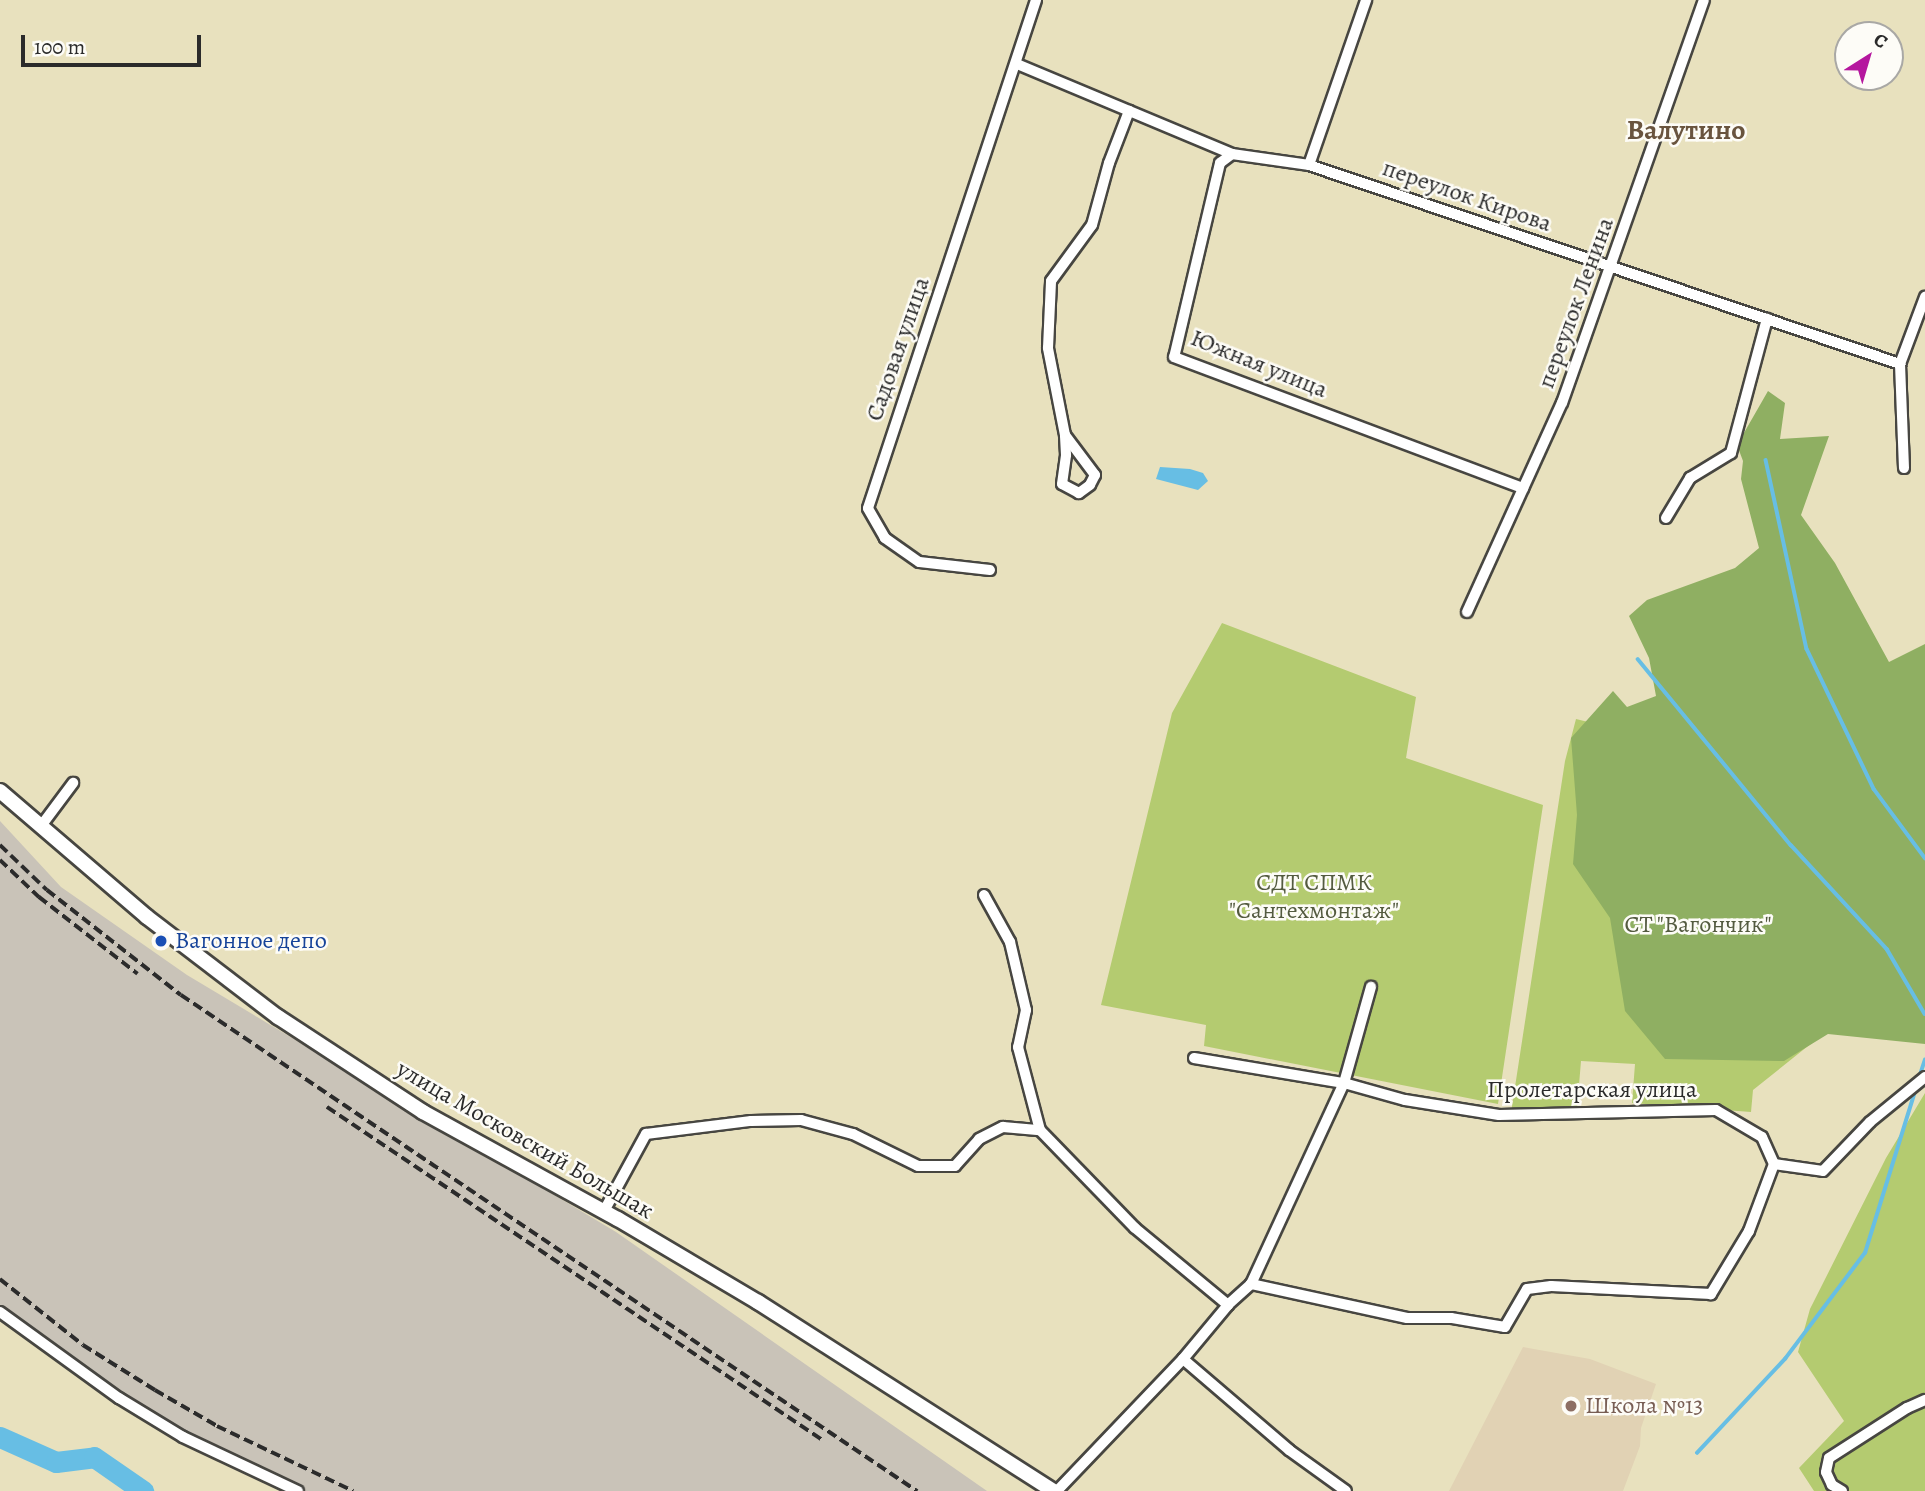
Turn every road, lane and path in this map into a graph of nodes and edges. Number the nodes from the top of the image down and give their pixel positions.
1 (1036, 0) edge
2 (1366, 0) edge
3 (1704, 0) edge
4 (1017, 64) junction
5 (1129, 111) junction
6 (1214, 147) junction
7 (1232, 154) junction
8 (1220, 163) junction
9 (1309, 165) junction
10 (1611, 267) junction
11 (1925, 298) edge
12 (1767, 319) junction
13 (1900, 364) junction
14 (1065, 435) junction
15 (1904, 468) dead end
16 (1522, 488) junction
17 (1666, 518) dead end
18 (990, 570) dead end
19 (1467, 612) dead end
20 (74, 783) dead end
21 (0, 791) edge
22 (41, 826) junction
23 (984, 895) dead end
24 (1371, 987) dead end
25 (1194, 1058) dead end
26 (1925, 1077) edge
27 (1344, 1083) junction
28 (1040, 1130) junction
29 (1774, 1164) junction
30 (604, 1211) junction
31 (1251, 1284) junction
32 (1228, 1306) junction
33 (0, 1312) edge
34 (1183, 1359) junction
35 (1925, 1401) edge
36 (298, 1491) edge
37 (1055, 1491) edge
38 (1346, 1491) edge
39 (1842, 1491) edge

1 - 4 street, Садовая улица
2 - 9 street
3 - 10 street, переулок Ленина
4 - 5 street
4 - 18 street, Садовая улица
5 - 6 street, переулок Кирова
5 - 14 street
6 - 7 street, переулок Кирова
6 - 8 street
7 - 8 street
7 - 9 street, переулок Кирова
8 - 16 street, Южная улица
9 - 10 street, переулок Кирова
10 - 12 street, переулок Кирова
10 - 16 street, переулок Ленина
11 - 13 street
12 - 13 street, переулок Кирова
12 - 17 street
13 - 15 street
14 - 14 street
16 - 19 street, переулок Ленина
20 - 22 street
21 - 22 street, улица Московский Большак
22 - 30 street, улица Московский Большак
23 - 28 street
24 - 27 street
25 - 27 street, Пролетарская улица
26 - 29 street
27 - 29 street, Пролетарская улица
27 - 31 street
28 - 30 street
28 - 32 street
29 - 31 street
30 - 37 street, улица Московский Большак
31 - 32 street
32 - 34 street
33 - 36 street
34 - 37 street
34 - 38 street
35 - 39 street

